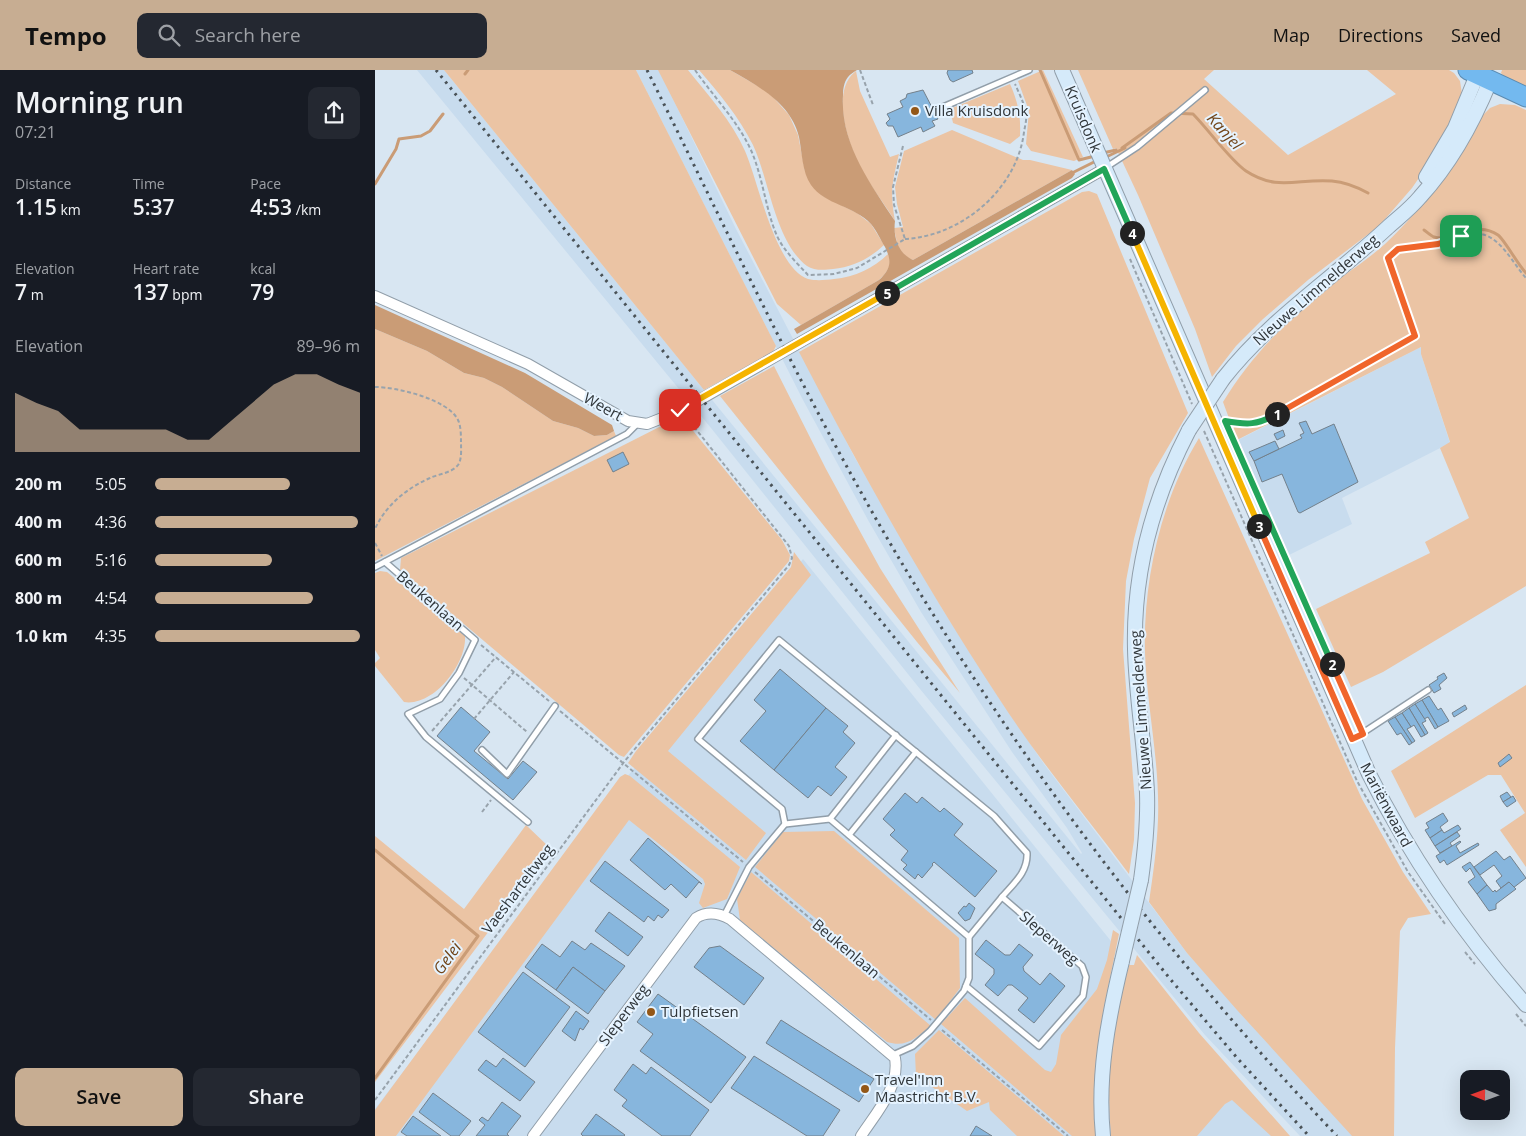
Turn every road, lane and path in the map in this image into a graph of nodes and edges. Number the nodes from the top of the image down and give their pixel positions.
1 (695, 70) edge
2 (1029, 70) edge
3 (1062, 70) edge
4 (861, 71) edge
5 (1478, 75) edge
6 (1012, 78) junction
7 (1205, 90) dead end
8 (1526, 97) edge
9 (873, 105) dead end
10 (943, 107) dead end
11 (903, 146) dead end
12 (1109, 165) junction
13 (905, 239) junction
14 (1526, 278) edge
15 (375, 296) edge
16 (1419, 334) dead end
17 (1415, 336) junction
18 (375, 387) edge
19 (680, 410) junction
20 (1225, 421) dead end
21 (637, 424) junction
22 (375, 529) edge
23 (375, 543) edge
24 (385, 562) junction
25 (375, 568) edge
26 (496, 657) dead end
27 (514, 672) dead end
28 (459, 674) junction
29 (472, 685) junction
30 (1428, 690) dead end
31 (490, 700) junction
32 (555, 706) dead end
33 (474, 718) dead end
34 (896, 736) junction
35 (426, 737) junction
36 (533, 737) junction
37 (1352, 739) junction
38 (481, 750) dead end
39 (916, 752) junction
40 (624, 762) junction
41 (495, 794) junction
42 (481, 812) dead end
43 (830, 819) junction
44 (528, 822) dead end
45 (785, 824) junction
46 (849, 835) junction
47 (749, 868) junction
48 (1002, 897) junction
49 (724, 916) junction
50 (969, 937) junction
51 (965, 988) junction
52 (1526, 1005) edge
53 (937, 1025) junction
54 (893, 1055) junction
55 (375, 1100) edge
56 (533, 1136) edge
57 (861, 1136) edge
58 (1068, 1136) edge
59 (1103, 1136) edge

1 - 13 path
2 - 6 lane
3 - 12 street, Kruisdonk
4 - 9 path
5 - 8 highway
5 - 59 street, Nieuwe Limmelderweg, bridge
6 - 10 lane
6 - 13 path
7 - 12 lane
11 - 13 path
12 - 19 street, Weert
12 - 37 street, Mariënwaard
14 - 17 path
15 - 21 street, Weert
16 - 17 path
17 - 20 path
18 - 22 path
19 - 21 street, Weert
19 - 40 path, Vaesharteltweg
21 - 24 lane
23 - 24 path
24 - 25 lane
24 - 28 lane, Beukenlaan
26 - 29 path
27 - 31 path
28 - 29 path
28 - 35 lane
29 - 31 path
29 - 35 path
30 - 37 lane
31 - 33 path
31 - 36 path
32 - 36 lane
34 - 39 lane
34 - 43 lane
34 - 45 lane
35 - 41 lane
36 - 38 lane
37 - 52 street, Mariënwaard
39 - 46 lane
39 - 48 lane
40 - 47 path, Beukenlaan
40 - 55 path, Vaesharteltweg
41 - 42 path
41 - 44 lane
43 - 45 lane
43 - 46 lane
45 - 47 lane
46 - 50 lane
47 - 49 lane
47 - 53 path, Beukenlaan
48 - 50 lane
48 - 51 lane, Sleperweg
49 - 54 street
49 - 56 street, Sleperweg
50 - 51 lane
51 - 53 lane
53 - 54 lane
53 - 58 path, Beukenlaan
54 - 57 street

